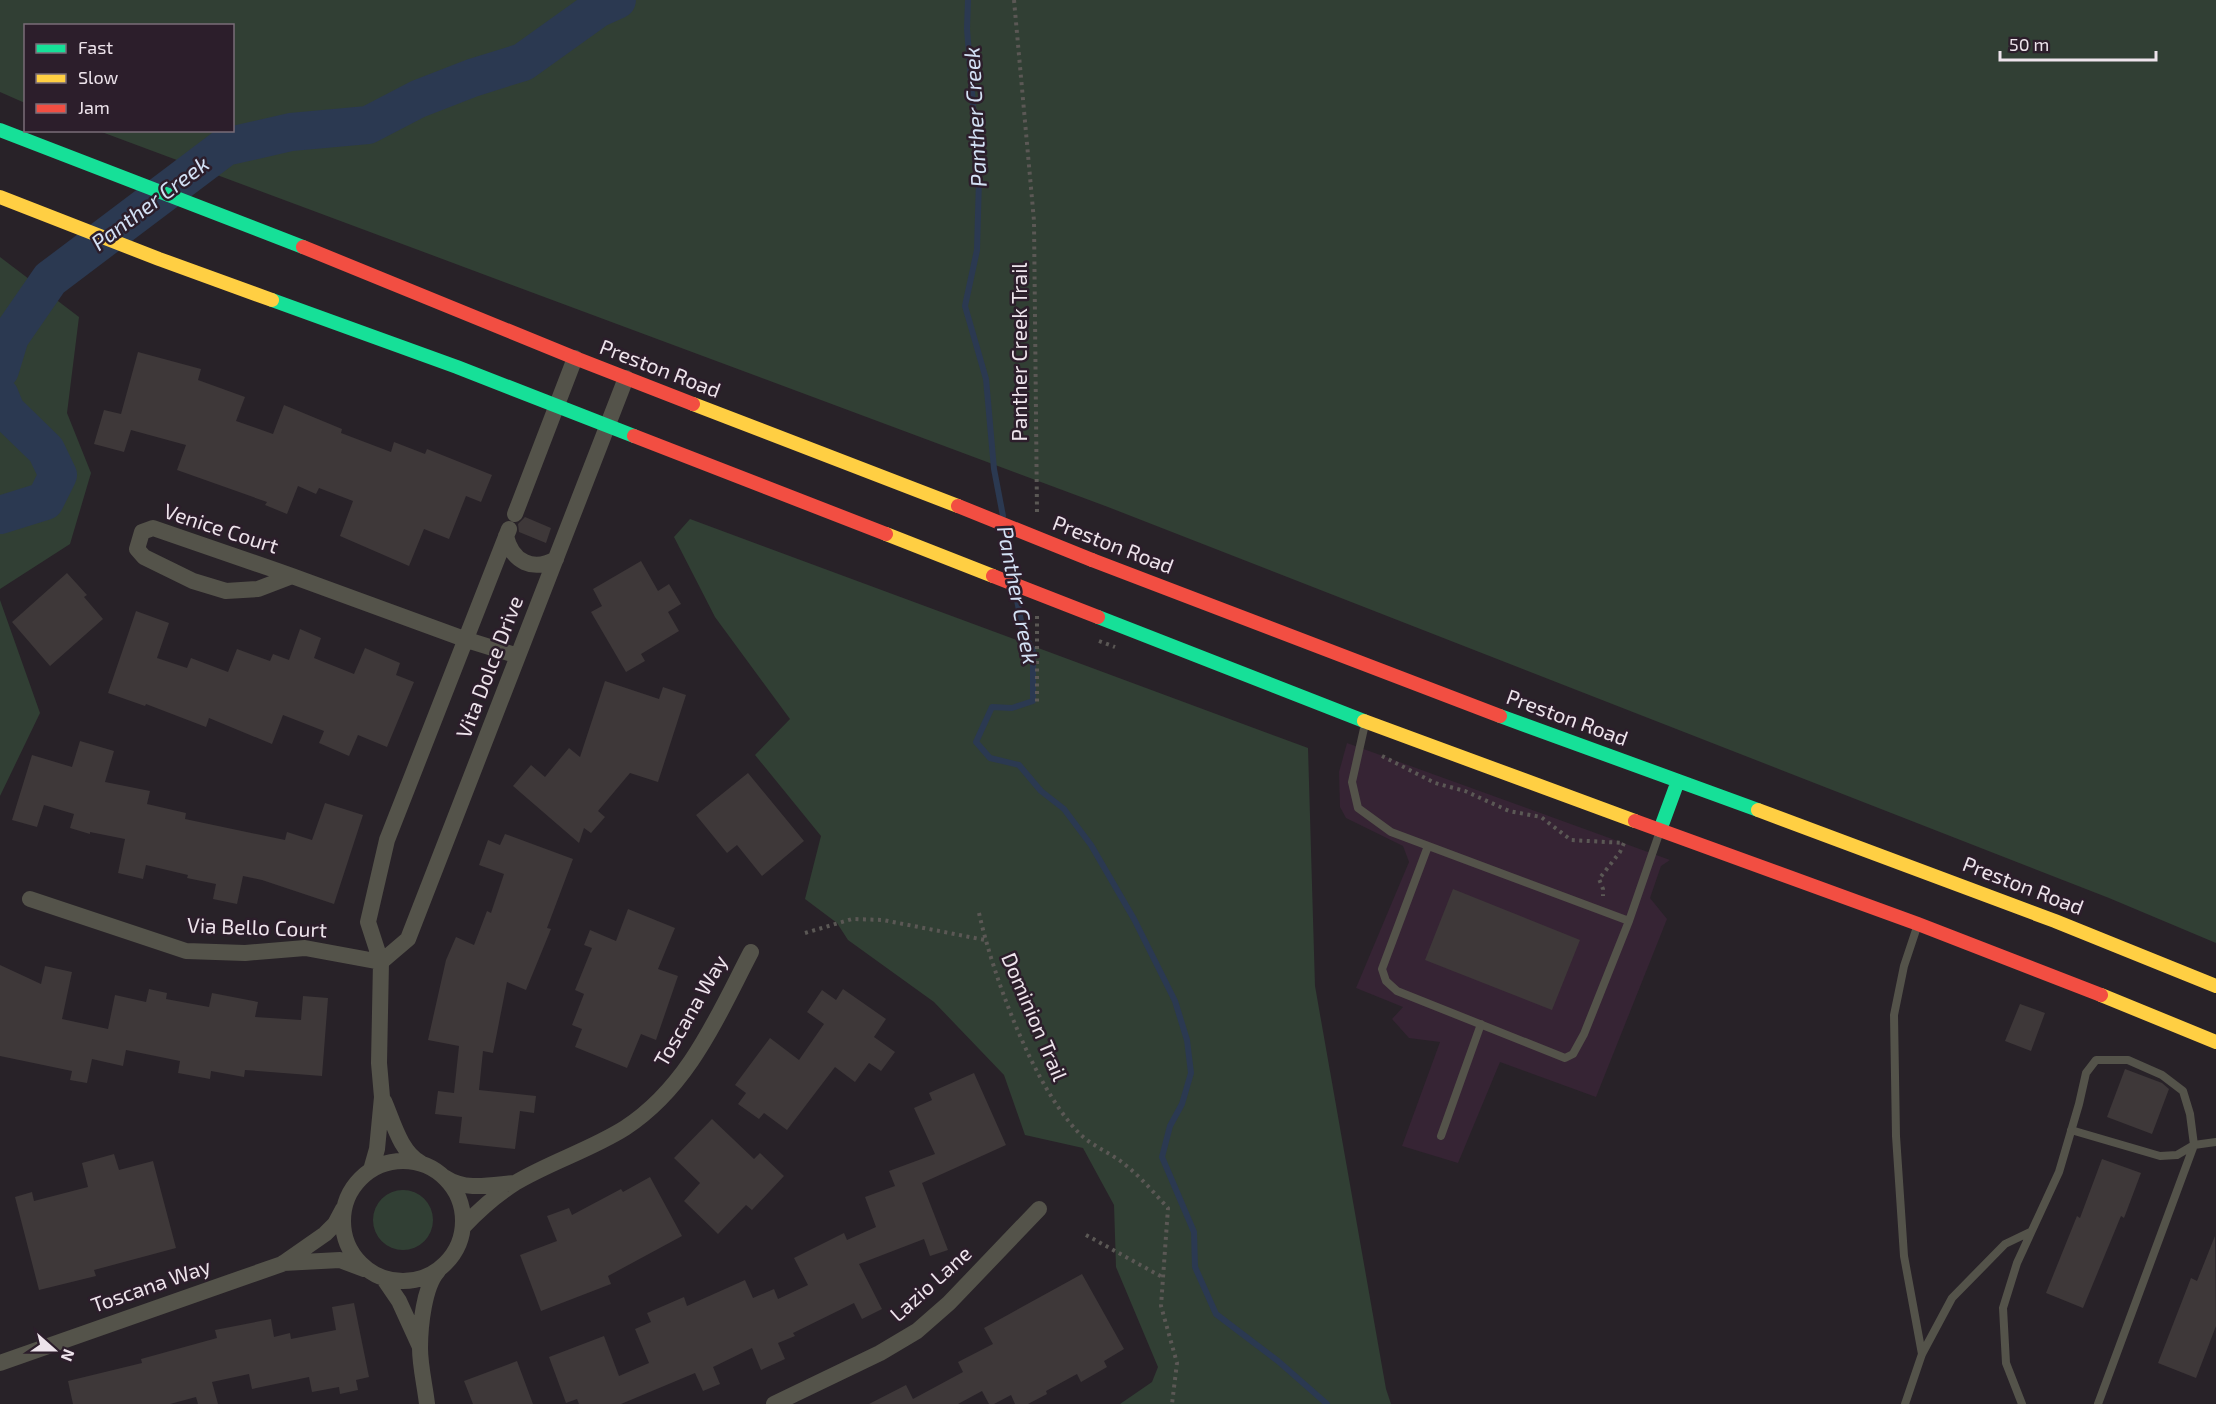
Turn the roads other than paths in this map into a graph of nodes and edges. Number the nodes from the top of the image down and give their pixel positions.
1 (0, 130) edge
2 (0, 198) edge
3 (574, 358) junction
4 (626, 378) junction
5 (556, 406) junction
6 (607, 426) junction
7 (510, 526) junction
8 (556, 559) junction
9 (292, 576) junction
10 (467, 640) junction
11 (518, 656) junction
12 (1366, 721) junction
13 (1678, 781) junction
14 (1660, 830) junction
15 (1428, 846) junction
16 (30, 899) dead end
17 (1629, 921) junction
18 (1918, 924) junction
19 (751, 952) dead end
20 (381, 962) junction
21 (2216, 986) edge
22 (1482, 1024) junction
23 (2216, 1042) edge
24 (382, 1097) junction
25 (2071, 1131) junction
26 (1441, 1136) dead end
27 (2216, 1143) edge
28 (2194, 1145) junction
29 (421, 1163) junction
30 (371, 1170) junction
31 (445, 1178) junction
32 (515, 1183) junction
33 (343, 1209) junction
34 (1040, 1209) dead end
35 (463, 1227) junction
36 (2030, 1232) junction
37 (282, 1264) junction
38 (366, 1270) junction
39 (438, 1270) junction
40 (384, 1279) junction
41 (420, 1347) junction
42 (1922, 1354) junction
43 (0, 1363) edge
44 (428, 1404) edge
45 (774, 1404) edge
46 (1905, 1404) edge
47 (2022, 1404) edge
48 (2098, 1404) edge

1 - 3 main road, Preston Road
2 - 5 main road
3 - 4 main road, Preston Road
3 - 5 street, Vita Dolce Drive
4 - 6 street, Vita Dolce Drive
4 - 13 main road, Preston Road, bridge
5 - 6 main road
5 - 7 street, Vita Dolce Drive
6 - 8 street, Vita Dolce Drive
6 - 12 main road, bridge
7 - 8 street
7 - 10 street, Vita Dolce Drive
8 - 11 street, Vita Dolce Drive
9 - 9 street, Venice Court
9 - 10 street, Venice Court
10 - 11 street, Venice Court
10 - 20 street, Vita Dolce Drive
11 - 20 street, Vita Dolce Drive
12 - 14 main road
12 - 15 lane
13 - 14 main road
13 - 21 main road, Preston Road
14 - 17 lane
14 - 18 main road
15 - 17 lane
15 - 22 lane
16 - 20 street, Via Bello Court
17 - 22 lane
18 - 23 main road
18 - 42 lane
19 - 32 street, Toscana Way
20 - 24 street, Vita Dolce Drive
22 - 26 lane
24 - 29 street, Vita Dolce Drive
24 - 30 street, Vita Dolce Drive
25 - 28 lane
25 - 28 lane
25 - 36 lane
27 - 28 lane
28 - 48 lane
29 - 30 street
29 - 31 street
30 - 33 street
31 - 32 street, Toscana Way
31 - 35 street
32 - 35 street, Toscana Way
33 - 37 street, Toscana Way
33 - 38 street
34 - 45 street, Lazio Lane
35 - 39 street
36 - 42 lane
36 - 47 lane
37 - 38 street, Toscana Way
37 - 43 street, Toscana Way
38 - 40 street
39 - 40 street
39 - 41 street
40 - 41 street
41 - 44 street
42 - 46 lane

